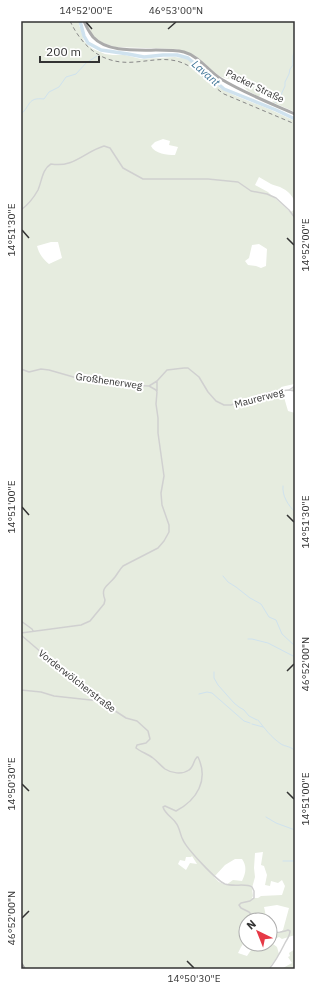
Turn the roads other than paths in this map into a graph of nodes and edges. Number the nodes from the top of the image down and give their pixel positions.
1 (84, 21) edge
2 (295, 114) edge
3 (21, 210) edge
4 (295, 218) edge
5 (21, 369) edge
6 (157, 381) junction
7 (149, 386) junction
8 (295, 386) edge
9 (289, 390) junction
10 (157, 391) junction
11 (295, 391) edge
12 (21, 621) edge
13 (34, 632) junction
14 (21, 634) edge
15 (21, 690) edge
16 (100, 701) junction
17 (249, 912) edge
18 (278, 933) edge
19 (21, 964) edge
20 (24, 969) edge
21 (269, 969) edge

1 - 2 main road, Packer Straße
3 - 4 street
5 - 7 street, Großhenerweg
6 - 7 street, Maurerweg
6 - 9 street, Maurerweg
6 - 10 street
7 - 10 street, Großhenerweg
8 - 9 street, Maurerweg
9 - 11 street
10 - 13 street
12 - 13 street
13 - 14 street, Vorderwölcherstraße
14 - 16 street, Vorderwölcherstraße
15 - 16 street
16 - 17 street, Vorderwölcherstraße
18 - 21 street
19 - 20 highway

